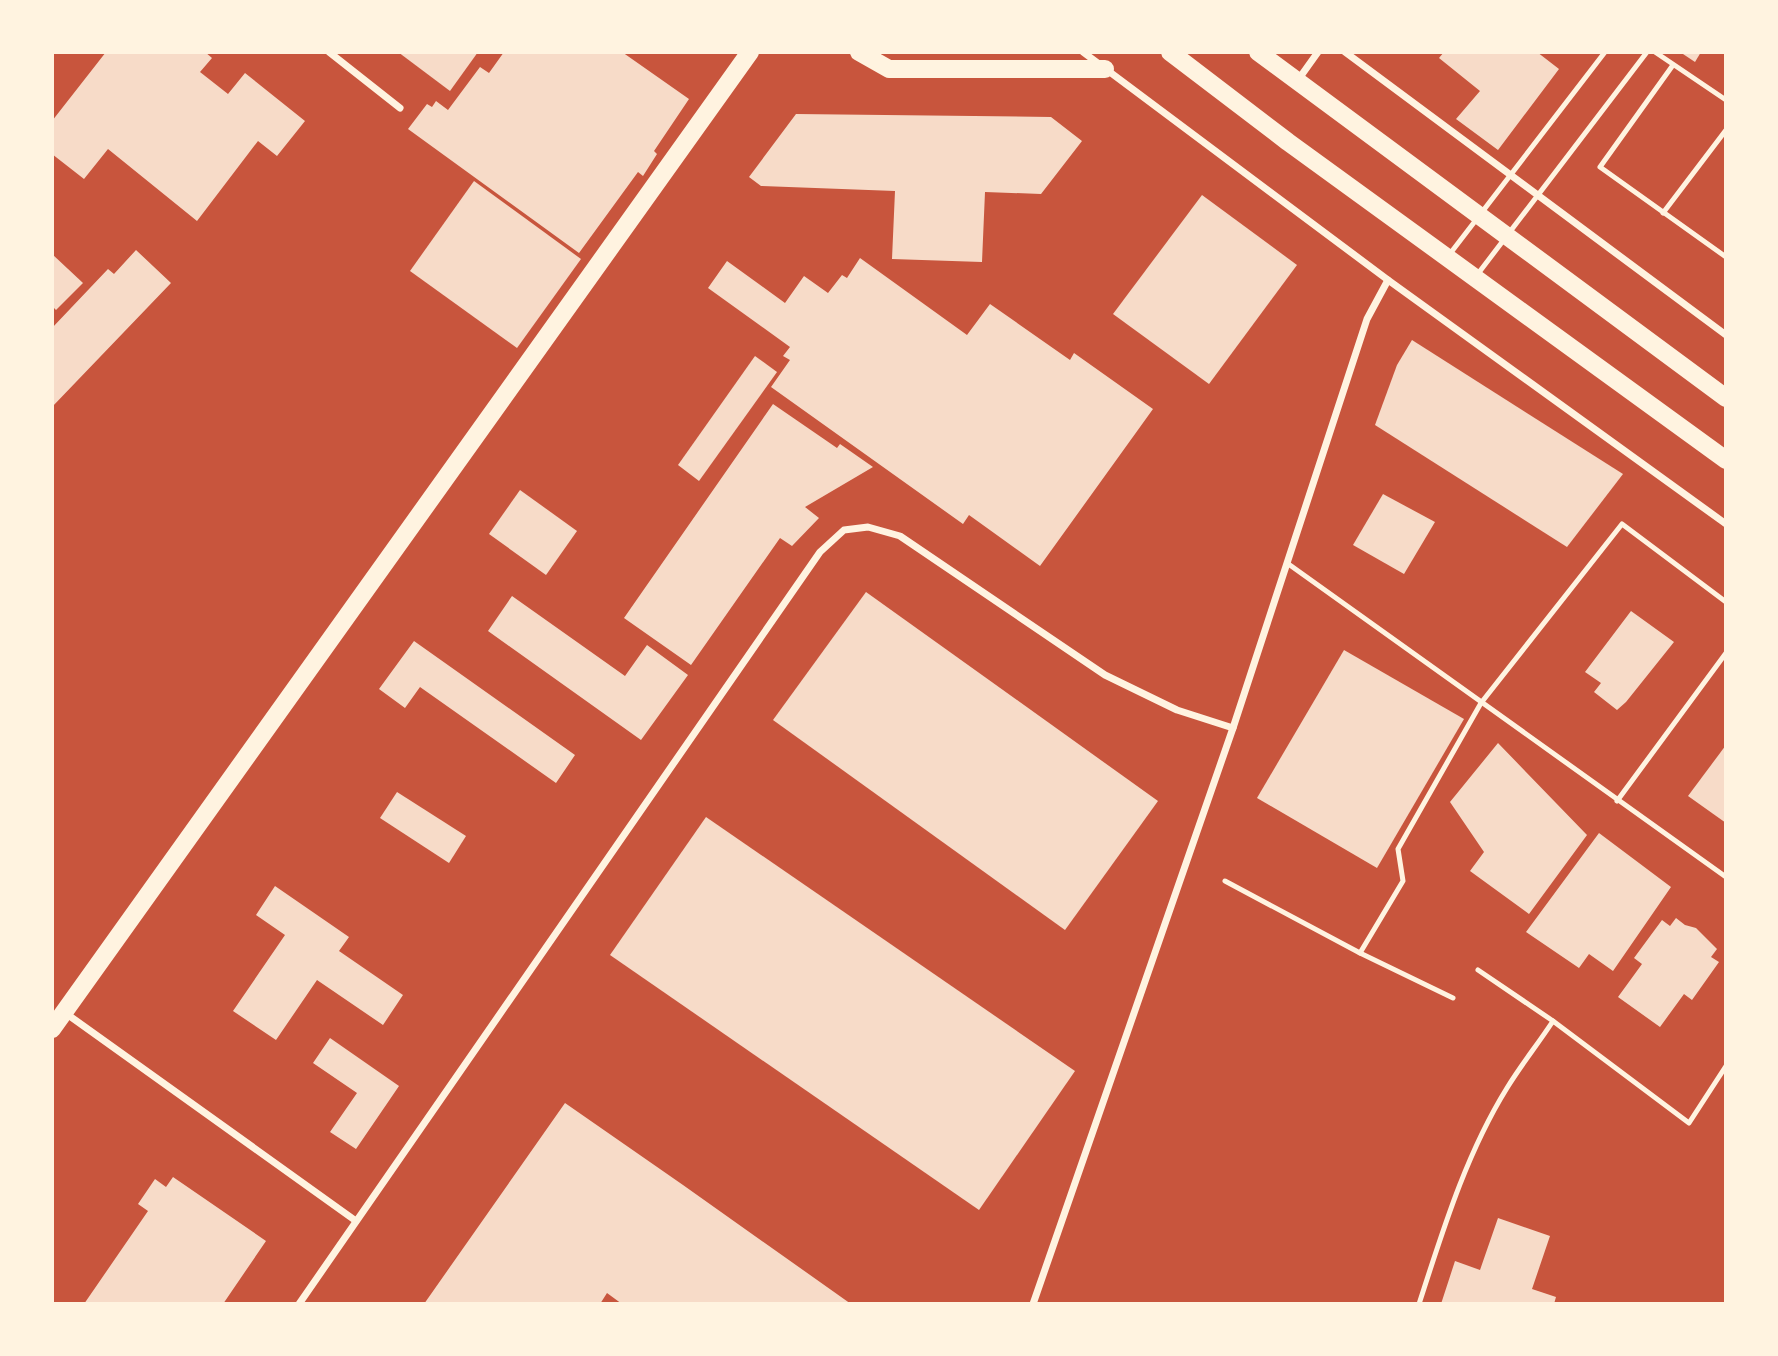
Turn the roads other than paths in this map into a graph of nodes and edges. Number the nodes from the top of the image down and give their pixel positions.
1 (329, 52) edge
2 (750, 52) edge
3 (859, 52) edge
4 (1083, 52) edge
5 (1170, 52) edge
6 (1258, 52) edge
7 (1318, 52) edge
8 (1345, 52) edge
9 (1605, 52) edge
10 (1647, 52) edge
11 (1655, 52) edge
12 (1673, 65) junction
13 (1105, 69) junction
14 (1297, 81) junction
15 (1726, 100) edge
16 (400, 108) dead end
17 (1726, 130) edge
18 (1510, 175) junction
19 (1539, 195) junction
20 (1663, 213) junction
21 (1480, 216) junction
22 (1506, 236) junction
23 (1448, 257) junction
24 (1726, 257) edge
25 (1475, 278) junction
26 (1388, 280) junction
27 (1726, 335) edge
28 (1726, 398) edge
29 (1726, 460) edge
30 (1726, 524) edge
31 (1287, 563) junction
32 (1726, 602) edge
33 (1726, 653) edge
34 (1481, 703) junction
35 (1233, 728) junction
36 (1618, 801) junction
37 (1726, 877) edge
38 (1225, 881) dead end
39 (1360, 953) junction
40 (1478, 970) dead end
41 (1453, 998) dead end
42 (64, 1012) junction
43 (1553, 1021) junction
44 (52, 1029) edge
45 (1726, 1066) edge
46 (356, 1221) junction
47 (299, 1304) edge
48 (1033, 1304) edge
49 (1419, 1304) edge

1 - 16 street
2 - 42 main road
3 - 13 main road
4 - 13 street
5 - 23 main road
6 - 14 main road
7 - 14 street
8 - 18 street
9 - 18 lane
10 - 19 lane
11 - 12 lane
12 - 15 lane
12 - 20 lane
13 - 26 street
14 - 21 main road
17 - 20 lane
18 - 19 street
18 - 21 lane
19 - 22 lane
19 - 27 street
20 - 24 lane
21 - 22 main road
21 - 23 lane
22 - 25 lane
22 - 28 main road
23 - 25 main road
25 - 29 main road
26 - 30 street
26 - 31 street
31 - 34 lane
31 - 35 street
32 - 34 lane
33 - 36 lane
34 - 36 lane
34 - 39 lane
35 - 46 street
35 - 48 street
36 - 37 lane
38 - 39 lane
39 - 41 lane
40 - 43 lane
42 - 44 main road
42 - 46 street
43 - 45 lane
43 - 49 lane
46 - 47 street

